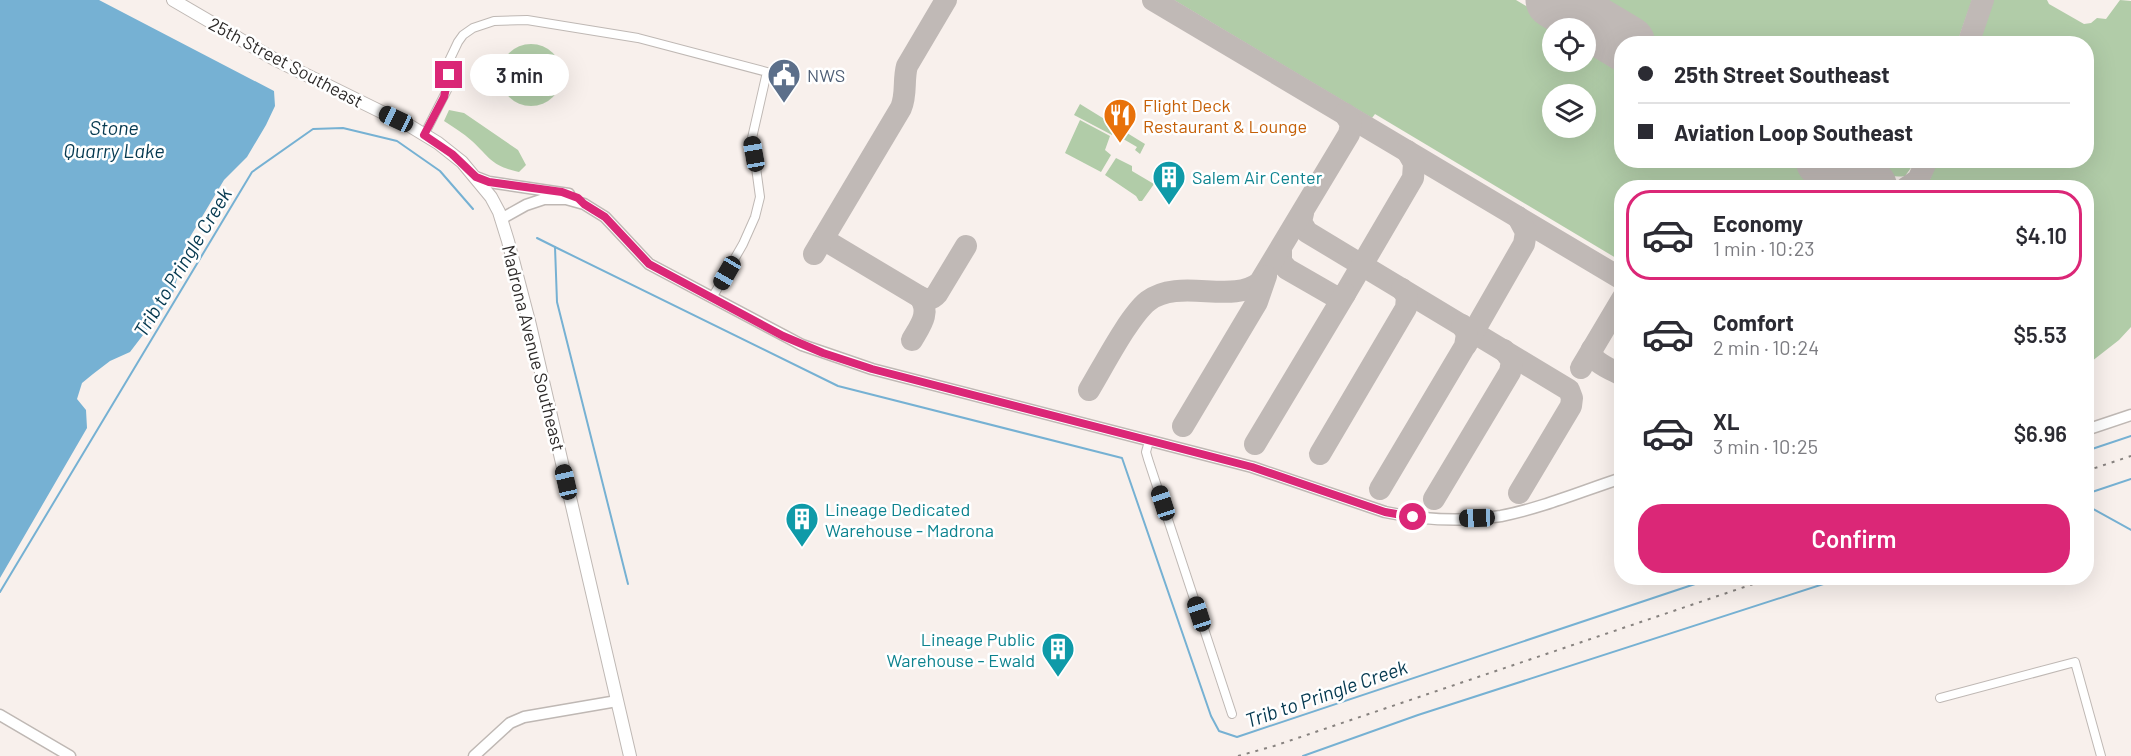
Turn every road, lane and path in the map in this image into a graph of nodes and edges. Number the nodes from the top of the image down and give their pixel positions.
1 (173, 0) edge
2 (424, 135) junction
3 (476, 177) junction
4 (485, 188) joint
5 (584, 204) junction
6 (501, 219) junction
7 (712, 298) junction
8 (2131, 415) edge
9 (2094, 427) edge
10 (1149, 441) junction
11 (1614, 481) edge
12 (1940, 698) dead end
13 (617, 701) junction
14 (1232, 714) dead end
15 (0, 715) edge
16 (70, 756) edge
17 (474, 756) edge
18 (630, 756) edge
19 (2101, 756) edge

1 - 2 main road, 25th Street Southeast
2 - 3 main road, 25th Street Southeast
2 - 7 street
3 - 4 main road, 25th Street Southeast
3 - 5 street
4 - 6 main road, Madrona Avenue Southeast
5 - 6 street
5 - 7 street
6 - 13 main road, Madrona Avenue Southeast
7 - 10 street
8 - 9 street
10 - 11 street
10 - 14 street
12 - 19 street
13 - 17 street
13 - 18 main road, Madrona Avenue Southeast
15 - 16 street

